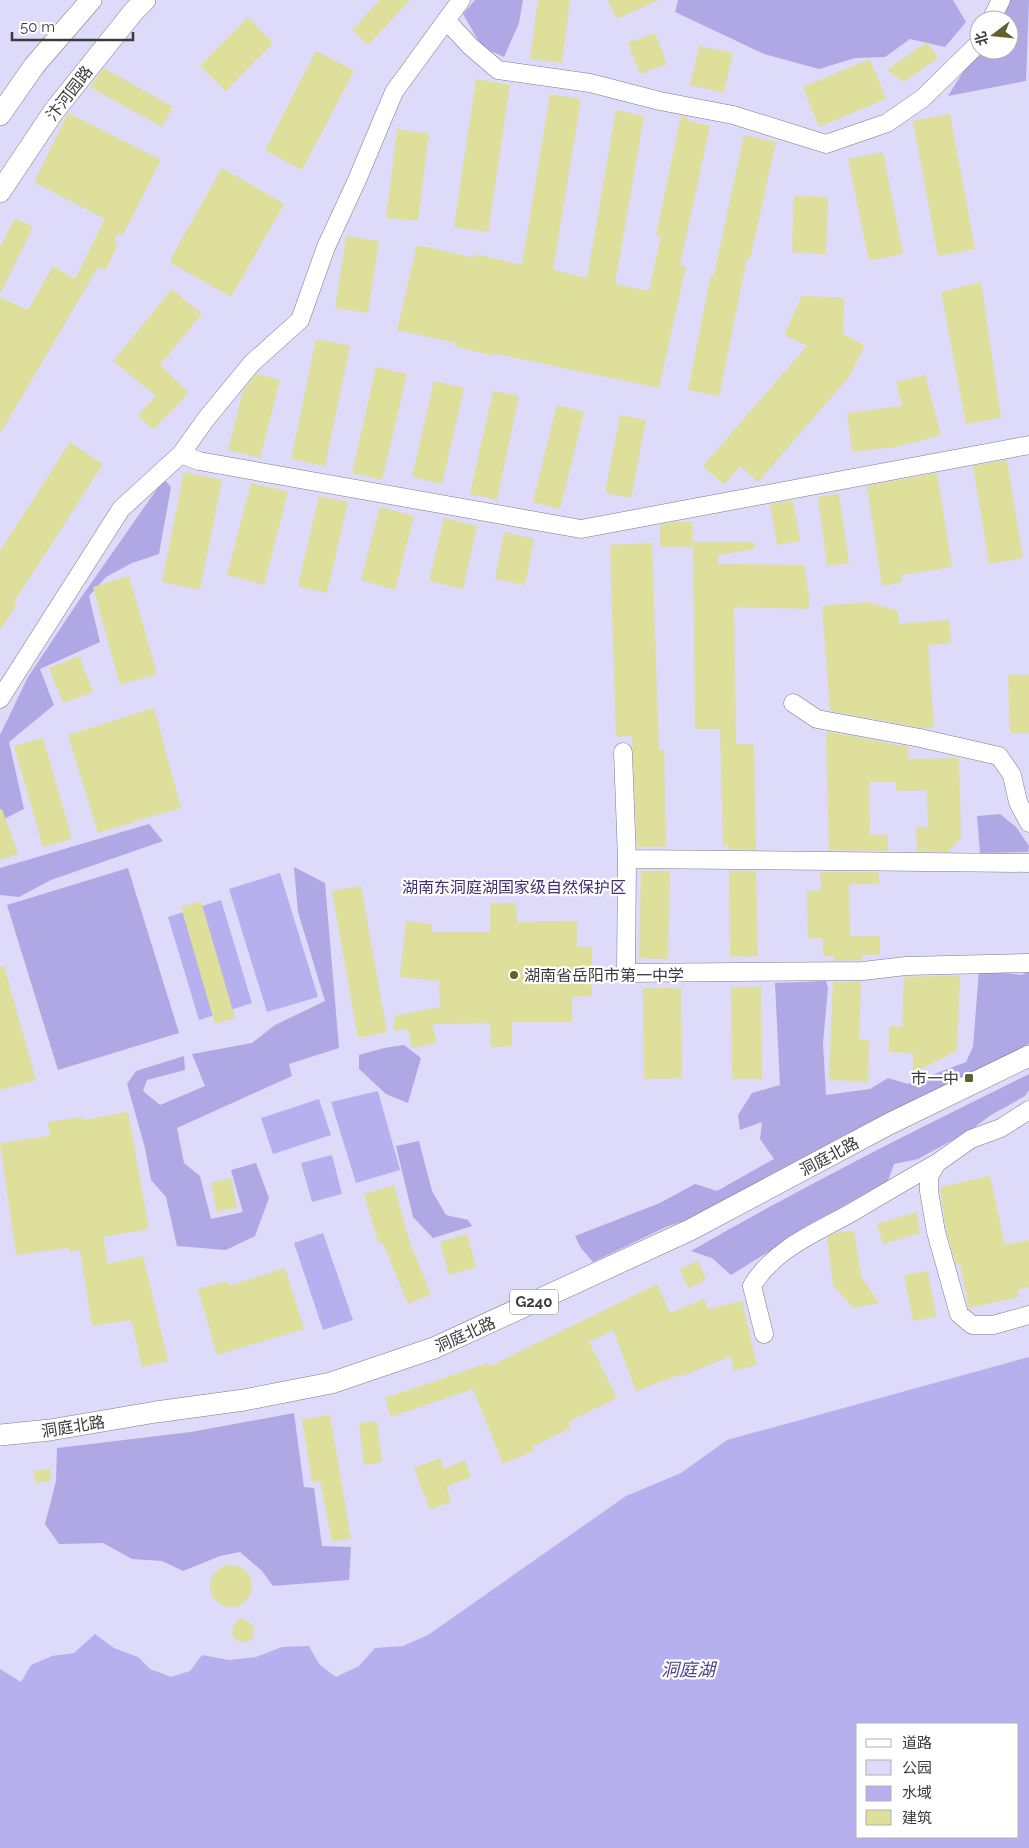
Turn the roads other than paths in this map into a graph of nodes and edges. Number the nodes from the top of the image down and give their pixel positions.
1 (91, 0) edge
2 (145, 0) edge
3 (462, 0) edge
4 (446, 20) junction
5 (969, 53) edge
6 (0, 115) edge
7 (0, 192) edge
8 (1029, 445) edge
9 (181, 454) junction
10 (0, 699) edge
11 (793, 703) dead end
12 (623, 752) dead end
13 (1029, 823) edge
14 (627, 859) junction
15 (1029, 863) edge
16 (1029, 963) edge
17 (1029, 1056) edge
18 (1029, 1071) edge
19 (1029, 1110) edge
20 (937, 1163) junction
21 (1029, 1315) edge
22 (764, 1334) dead end
23 (0, 1435) edge
24 (0, 1445) edge

1 - 6 main road
2 - 7 main road, 汴河园路
3 - 4 street
4 - 5 street
4 - 9 street
8 - 9 street
9 - 10 street
11 - 13 street
12 - 14 street
14 - 15 street
14 - 16 street
17 - 23 main road, 洞庭北路 / G240
18 - 24 main road, 洞庭北路 / G240
19 - 20 street
20 - 21 street
20 - 22 street

